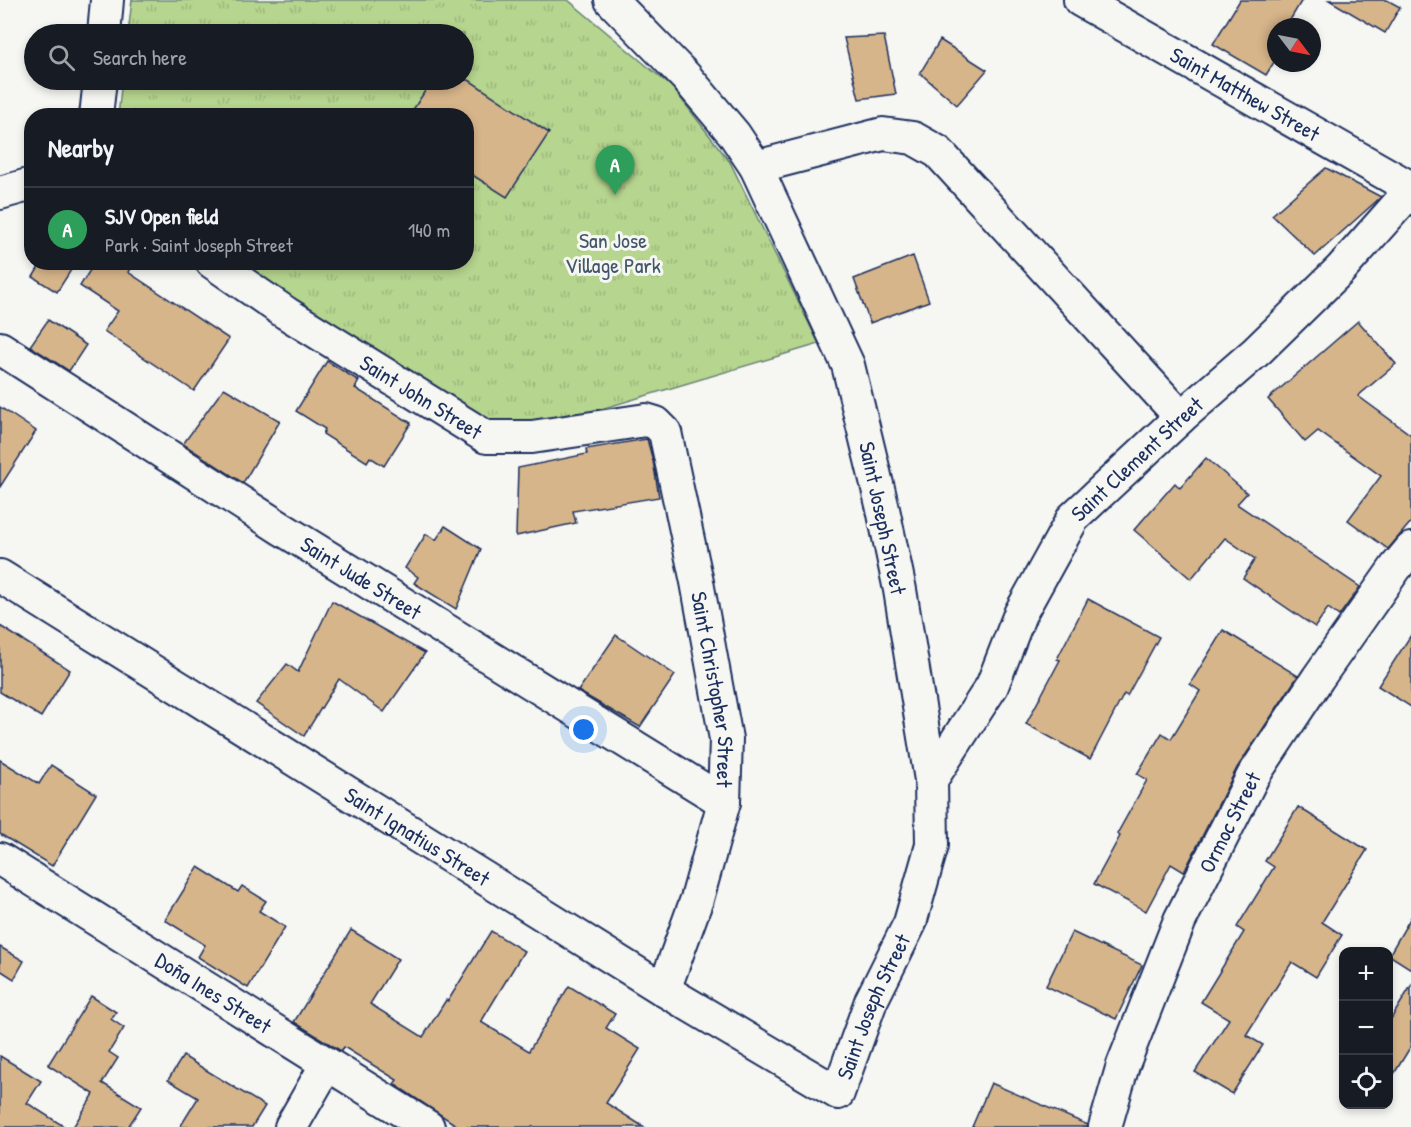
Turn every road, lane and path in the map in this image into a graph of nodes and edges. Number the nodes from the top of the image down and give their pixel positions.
1 (107, 0) edge
2 (1080, 0) edge
3 (618, 2) edge
4 (105, 24) edge
5 (99, 90) edge
6 (97, 108) edge
7 (756, 167) junction
8 (24, 186) edge
9 (1411, 189) edge
10 (0, 193) edge
11 (224, 270) edge
12 (0, 348) edge
13 (1182, 417) junction
14 (656, 423) joint
15 (1411, 549) edge
16 (0, 576) edge
17 (931, 780) junction
18 (724, 802) junction
19 (0, 859) edge
20 (663, 990) junction
21 (327, 1064) junction
22 (838, 1093) joint
23 (291, 1127) edge
24 (428, 1127) edge
25 (1105, 1127) edge

1 - 4 street
2 - 9 street, Saint Matthew Street
3 - 7 street, Saint Joseph Street
5 - 6 street
7 - 13 street
7 - 17 street, Saint Joseph Street
8 - 10 street
9 - 13 street, Saint Clement Street
11 - 14 street, Saint John Street
12 - 18 street, Saint Jude Street
13 - 17 street, Saint Clement Street
14 - 18 street, Saint Christopher Street
15 - 25 street, Ormoc Street
16 - 20 street, Saint Ignatius Street
17 - 22 street, Saint Joseph Street
18 - 20 street, Saint Christopher Street
19 - 21 street, Doña Ines Street
20 - 22 street, Saint Ignatius Street
21 - 23 street
21 - 24 street, Doña Ines Street

